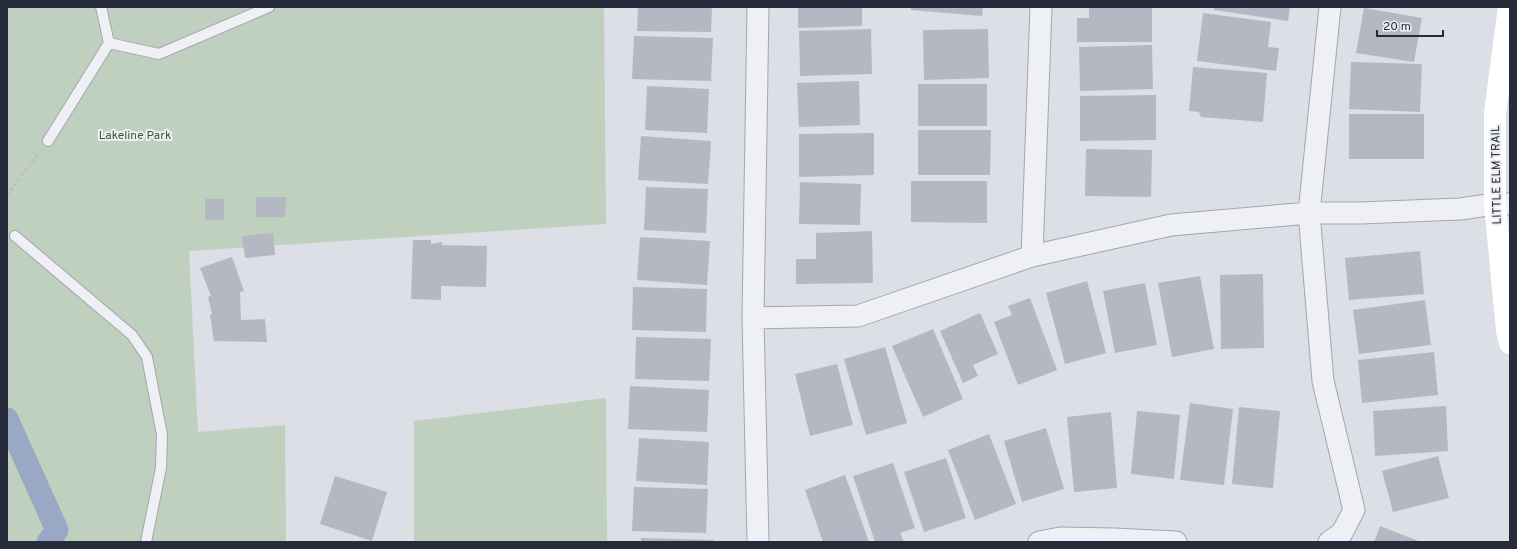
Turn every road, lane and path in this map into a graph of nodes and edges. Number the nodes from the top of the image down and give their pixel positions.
1 (101, 7) edge
2 (269, 7) edge
3 (758, 7) edge
4 (1041, 7) edge
5 (1330, 7) edge
6 (1509, 7) edge
7 (108, 43) junction
8 (48, 141) joint
9 (7, 195) edge
10 (1503, 204) edge
11 (1308, 213) junction
12 (15, 236) dead end
13 (1032, 256) junction
14 (753, 318) junction
15 (1510, 343) edge
16 (146, 542) edge
17 (758, 542) edge
18 (1039, 542) edge
19 (1176, 542) edge
20 (1329, 542) edge

1 - 7 lane
2 - 7 lane
3 - 14 street
4 - 13 street
5 - 11 street
6 - 10 street, LITTLE ELM TRAIL
7 - 8 lane
8 - 9 path
10 - 11 street
10 - 15 street, LITTLE ELM TRAIL
11 - 13 street
11 - 20 street
12 - 16 lane
13 - 14 street
14 - 17 street
18 - 19 street

